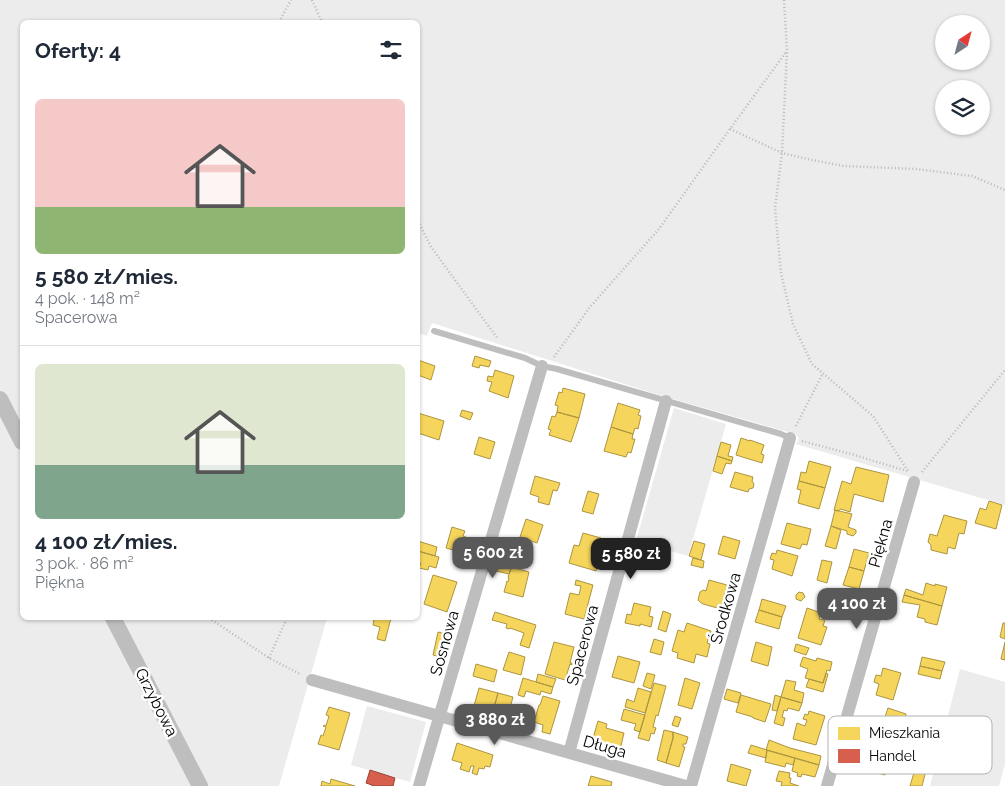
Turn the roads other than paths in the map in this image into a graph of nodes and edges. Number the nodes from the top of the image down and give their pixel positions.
1 (434, 331) dead end
2 (542, 366) junction
3 (0, 399) edge
4 (666, 401) junction
5 (20, 438) edge
6 (790, 438) joint
7 (911, 477) road end
8 (114, 620) edge
9 (312, 680) road end
10 (439, 716) junction
11 (846, 716) edge
12 (569, 753) junction
13 (200, 786) edge
14 (420, 786) edge
15 (686, 786) edge
16 (691, 786) edge

1 - 2 lane
2 - 4 lane
2 - 10 street, Sosnowa
3 - 5 street
4 - 6 lane
4 - 12 street, Spacerowa
6 - 16 street, Środkowa
7 - 11 street, Piękna
8 - 13 street, Grzybowa
9 - 10 street, Długa
10 - 12 street, Długa
10 - 14 street, Sosnowa
12 - 15 street, Długa

